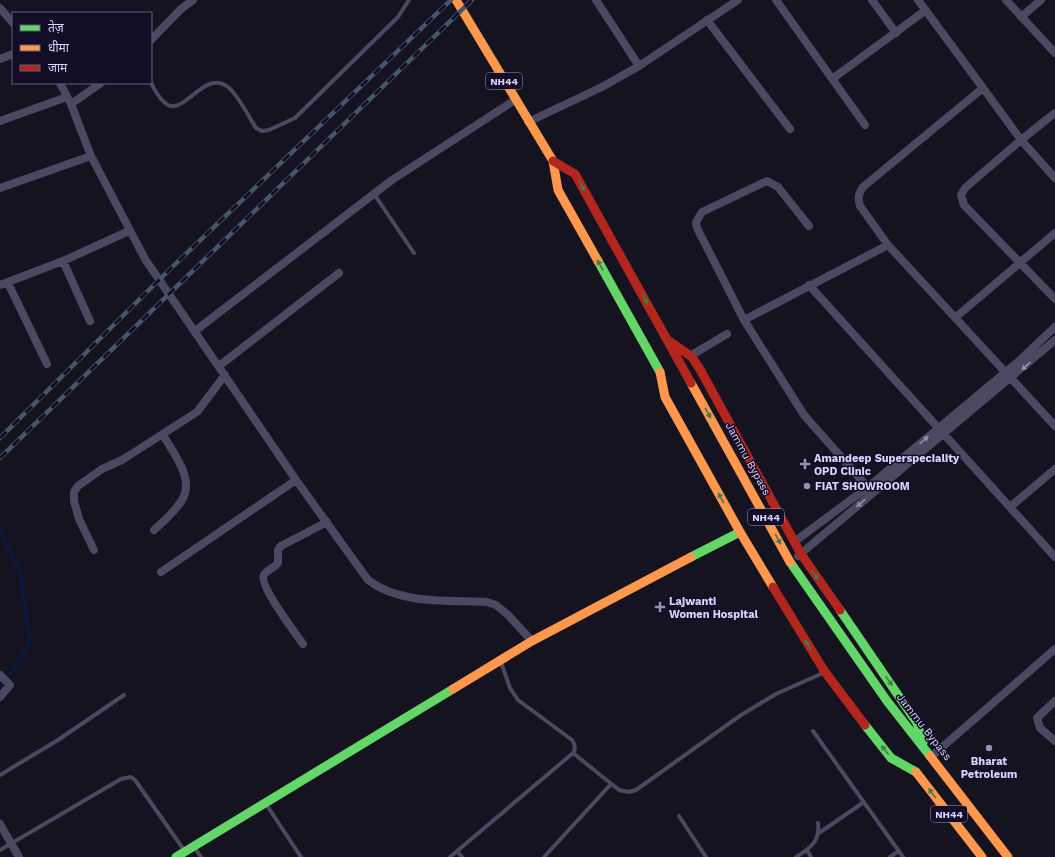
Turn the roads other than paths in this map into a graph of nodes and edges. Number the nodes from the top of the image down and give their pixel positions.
1 (193, 0) edge
2 (409, 0) edge
3 (456, 0) edge
4 (596, 0) edge
5 (738, 0) edge
6 (776, 0) edge
7 (872, 0) edge
8 (918, 0) edge
9 (1006, 0) edge
10 (1041, 0) edge
11 (0, 8) edge
12 (926, 10) junction
13 (1021, 16) junction
14 (707, 20) junction
15 (12, 22) edge
16 (896, 33) junction
17 (152, 39) edge
18 (1055, 53) edge
19 (12, 54) edge
20 (0, 59) edge
21 (639, 66) junction
22 (832, 79) junction
23 (60, 84) edge
24 (99, 84) edge
25 (152, 84) edge
26 (983, 88) junction
27 (515, 100) junction
28 (69, 101) junction
29 (1055, 113) edge
30 (0, 121) edge
31 (528, 122) junction
32 (865, 125) dead end
33 (790, 129) dead end
34 (1021, 140) junction
35 (91, 156) junction
36 (553, 161) junction
37 (1055, 178) edge
38 (0, 188) edge
39 (374, 194) junction
40 (809, 226) dead end
41 (129, 232) junction
42 (1055, 233) edge
43 (888, 245) junction
44 (414, 253) dead end
45 (63, 261) junction
46 (1020, 263) junction
47 (339, 273) dead end
48 (4, 284) edge
49 (809, 285) junction
50 (1055, 300) edge
51 (956, 317) junction
52 (744, 320) junction
53 (90, 321) dead end
54 (1055, 327) edge
55 (195, 331) junction
56 (727, 334) dead end
57 (667, 339) junction
58 (1055, 340) edge
59 (690, 356) junction
60 (47, 364) dead end
61 (219, 366) junction
62 (1005, 371) junction
63 (225, 375) junction
64 (1012, 378) junction
65 (1055, 426) edge
66 (938, 428) junction
67 (944, 434) junction
68 (162, 435) junction
69 (1055, 469) edge
70 (296, 480) junction
71 (870, 490) junction
72 (1010, 507) junction
73 (327, 522) junction
74 (154, 530) dead end
75 (740, 532) junction
76 (794, 542) junction
77 (94, 550) dead end
78 (801, 554) junction
79 (1055, 557) edge
80 (790, 562) junction
81 (161, 572) dead end
82 (532, 642) junction
83 (303, 644) dead end
84 (1055, 649) edge
85 (500, 660) junction
86 (825, 672) junction
87 (0, 675) edge
88 (124, 695) dead end
89 (0, 697) edge
90 (1055, 701) edge
91 (813, 731) dead end
92 (1055, 742) edge
93 (924, 746) junction
94 (573, 753) junction
95 (932, 756) junction
96 (0, 774) edge
97 (610, 784) junction
98 (864, 802) junction
99 (266, 803) junction
100 (679, 816) dead end
101 (818, 822) dead end
102 (0, 824) edge
103 (819, 833) junction
104 (12, 845) junction
105 (194, 846) junction
106 (0, 850) edge
107 (807, 850) junction
108 (457, 851) junction
109 (899, 851) junction
110 (185, 852) junction
111 (19, 857) edge
112 (176, 857) edge
113 (201, 857) edge
114 (302, 857) edge
115 (450, 857) edge
116 (462, 857) edge
117 (544, 857) edge
118 (706, 857) edge
119 (796, 857) edge
120 (811, 857) edge
121 (890, 857) edge
122 (903, 857) edge
123 (982, 857) edge
124 (1008, 857) edge

1 - 17 street
2 - 25 lane
3 - 27 main road, Jammu Bypass / NH44
4 - 21 street
5 - 14 street
6 - 22 street
7 - 16 street
8 - 12 street
9 - 13 street
10 - 13 street
11 - 15 street
12 - 16 street
12 - 26 street
13 - 18 street
14 - 21 street
14 - 33 street
16 - 22 street
19 - 20 street
21 - 31 street
22 - 32 street
23 - 28 street
24 - 28 street
26 - 34 street
26 - 43 street
27 - 31 main road, Jammu Bypass / NH44
27 - 39 street
28 - 30 street
28 - 35 street
29 - 34 street
31 - 36 main road, Jammu Bypass / NH44
34 - 37 street
34 - 46 street
35 - 38 street
35 - 41 street
36 -> 57 main road, Jammu Bypass / NH44
75 -> 36 main road, Jammu Bypass / NH44
39 - 44 lane
39 - 55 street
40 - 52 street
41 - 45 street
41 - 55 street
42 - 46 street
43 - 49 street
43 - 51 street
45 - 48 street
45 - 53 street
46 - 50 street
46 - 51 street
47 - 61 street
48 - 60 street
49 - 52 street
49 - 66 street
51 - 62 street
52 - 71 street
54 - 62 street
55 - 61 street
56 - 59 street
57 - 59 main road
57 -> 80 main road, Jammu Bypass / NH44
58 -> 64 street
59 - 76 main road
61 - 63 street
62 - 64 street
62 - 66 street
63 - 68 street
63 - 70 street
64 - 65 street
64 - 67 street
66 - 67 street
71 -> 66 street
67 - 71 street
67 - 72 street
68 - 74 street
68 - 77 street
69 - 72 street
70 - 73 street
70 - 81 street
71 - 76 street
71 -> 78 street
72 - 79 street
73 - 82 street
73 - 83 street
75 - 82 main road
86 -> 75 main road, Jammu Bypass
76 - 78 main road
78 - 80 street
78 -> 93 main road
80 - 93 main road, Jammu Bypass / NH44
82 - 85 main road
84 - 95 street
85 - 94 lane
85 - 99 main road
86 - 97 lane
123 -> 86 main road, Jammu Bypass / NH44
87 - 89 street
88 - 96 lane
90 - 92 street
91 - 98 lane
93 - 95 main road, Jammu Bypass / NH44
94 - 97 lane
94 - 108 lane
95 - 124 main road, Jammu Bypass / NH44
97 - 117 lane
98 - 103 lane
98 - 109 lane
99 - 105 main road
99 - 114 lane
100 - 118 lane
101 - 103 lane
102 - 104 street
103 - 107 lane
104 - 106 lane
104 - 110 lane
104 - 111 street
105 - 110 main road
105 - 113 lane
107 - 119 lane
107 - 120 lane
108 - 115 lane
108 - 116 lane
109 - 121 lane
109 - 122 lane
110 - 112 main road

